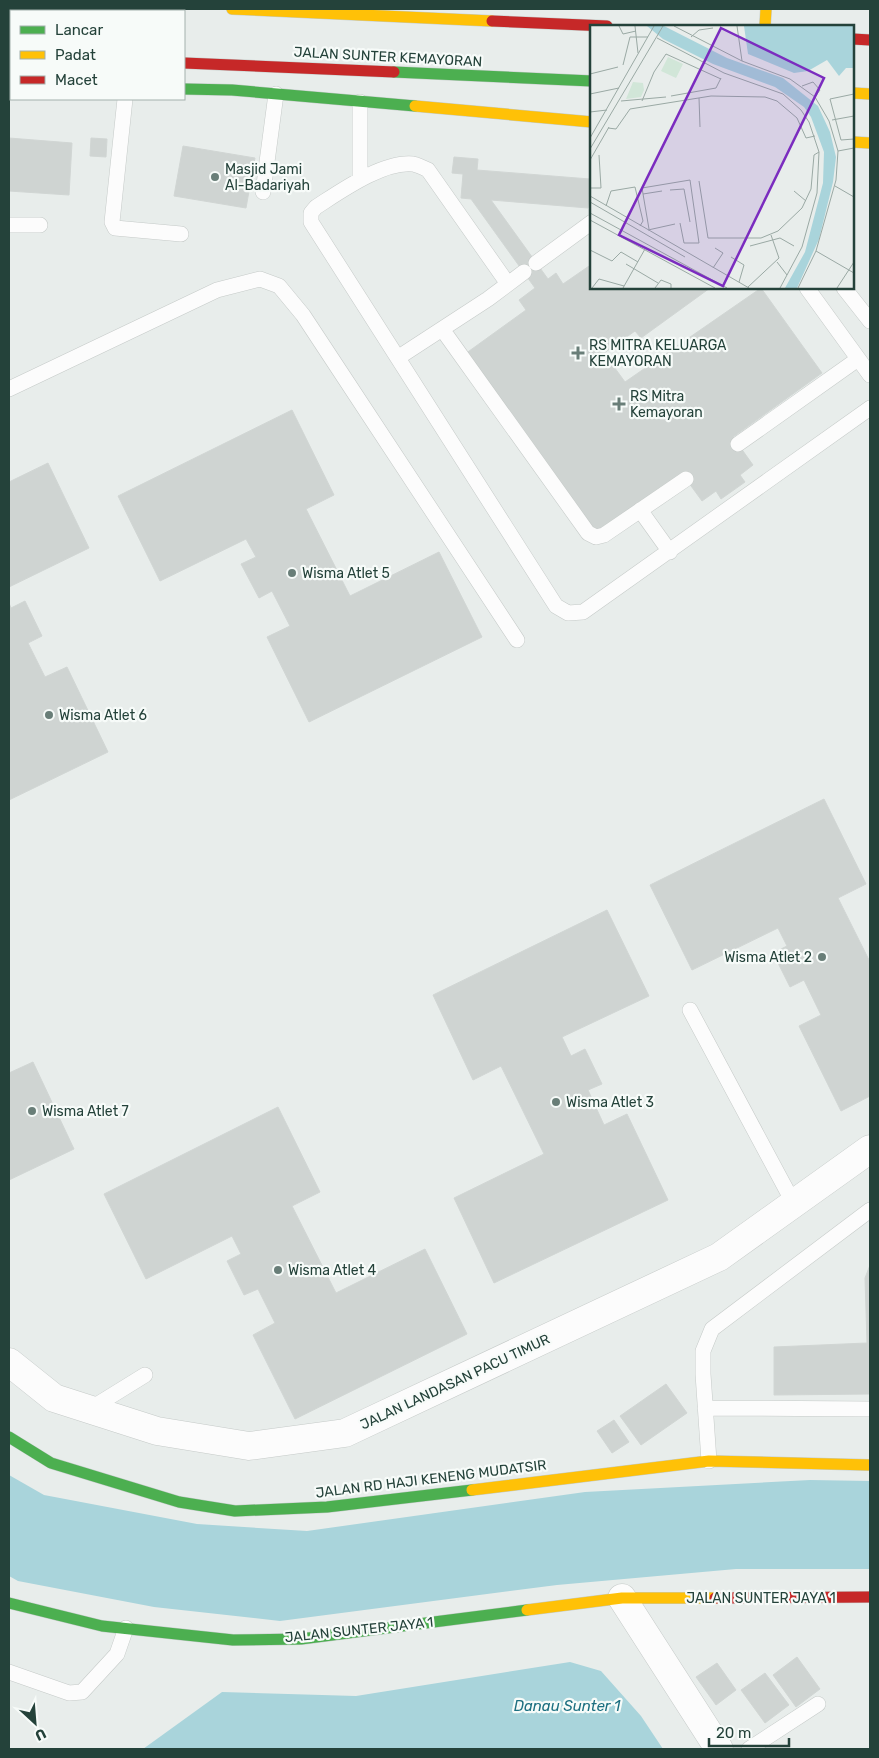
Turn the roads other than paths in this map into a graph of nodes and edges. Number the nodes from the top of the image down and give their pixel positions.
1 (232, 9) edge
2 (766, 9) edge
3 (590, 25) edge
4 (765, 25) edge
5 (854, 39) edge
6 (870, 40) edge
7 (185, 63) edge
8 (232, 63) junction
9 (590, 81) edge
10 (185, 88) edge
11 (232, 90) junction
12 (854, 93) edge
13 (276, 94) junction
14 (870, 94) edge
15 (125, 100) edge
16 (360, 102) junction
17 (590, 122) edge
18 (854, 142) edge
19 (870, 143) edge
20 (360, 178) junction
21 (263, 192) dead end
22 (590, 223) edge
23 (9, 225) edge
24 (40, 225) dead end
25 (181, 234) dead end
26 (508, 284) junction
27 (808, 289) edge
28 (845, 289) edge
29 (870, 321) edge
30 (442, 329) junction
31 (398, 357) junction
32 (858, 359) junction
33 (870, 375) edge
34 (9, 389) edge
35 (870, 408) edge
36 (738, 444) dead end
37 (686, 479) dead end
38 (640, 510) junction
39 (670, 552) junction
40 (517, 640) dead end
41 (690, 1010) dead end
42 (870, 1149) edge
43 (794, 1204) junction
44 (870, 1210) edge
45 (9, 1362) edge
46 (145, 1376) dead end
47 (705, 1408) junction
48 (870, 1409) edge
49 (90, 1410) junction
50 (9, 1437) edge
51 (709, 1461) junction
52 (870, 1465) edge
53 (870, 1597) edge
54 (622, 1598) junction
55 (9, 1602) edge
56 (126, 1628) junction
57 (9, 1672) edge
58 (818, 1704) dead end
59 (719, 1749) edge
60 (750, 1749) edge

1 - 3 street
2 - 4 street
5 - 6 street
7 - 8 street, JALAN SUNTER KEMAYORAN
8 - 9 street, JALAN SUNTER KEMAYORAN
8 - 11 street
10 - 11 street
11 - 13 street
12 - 14 street
13 - 16 street
13 - 21 lane
15 - 25 lane
16 - 17 street
16 - 20 lane
18 - 19 street
20 - 26 lane
20 - 31 lane
22 - 26 lane
23 - 24 lane
26 - 30 lane
27 - 32 lane
28 - 29 lane
30 - 31 lane
30 - 38 lane
31 - 39 lane
32 - 33 lane
32 - 36 lane
34 - 40 lane
35 - 39 lane
37 - 38 lane
38 - 39 lane
41 - 43 lane
42 - 43 street, JALAN LANDASAN PACU TIMUR
43 - 49 street, JALAN LANDASAN PACU TIMUR
44 - 47 lane
45 - 49 street, JALAN LANDASAN PACU TIMUR
46 - 49 lane
47 - 48 lane
47 - 51 lane
50 - 51 street, JALAN RD HAJI KENENG MUDATSIR
51 - 52 street, JALAN RD HAJI KENENG MUDATSIR
53 - 54 street, JALAN SUNTER JAYA 1
54 - 56 street, JALAN SUNTER JAYA 1
54 - 59 street
55 - 56 street, JALAN SUNTER JAYA 1
56 - 57 lane
58 - 60 lane

